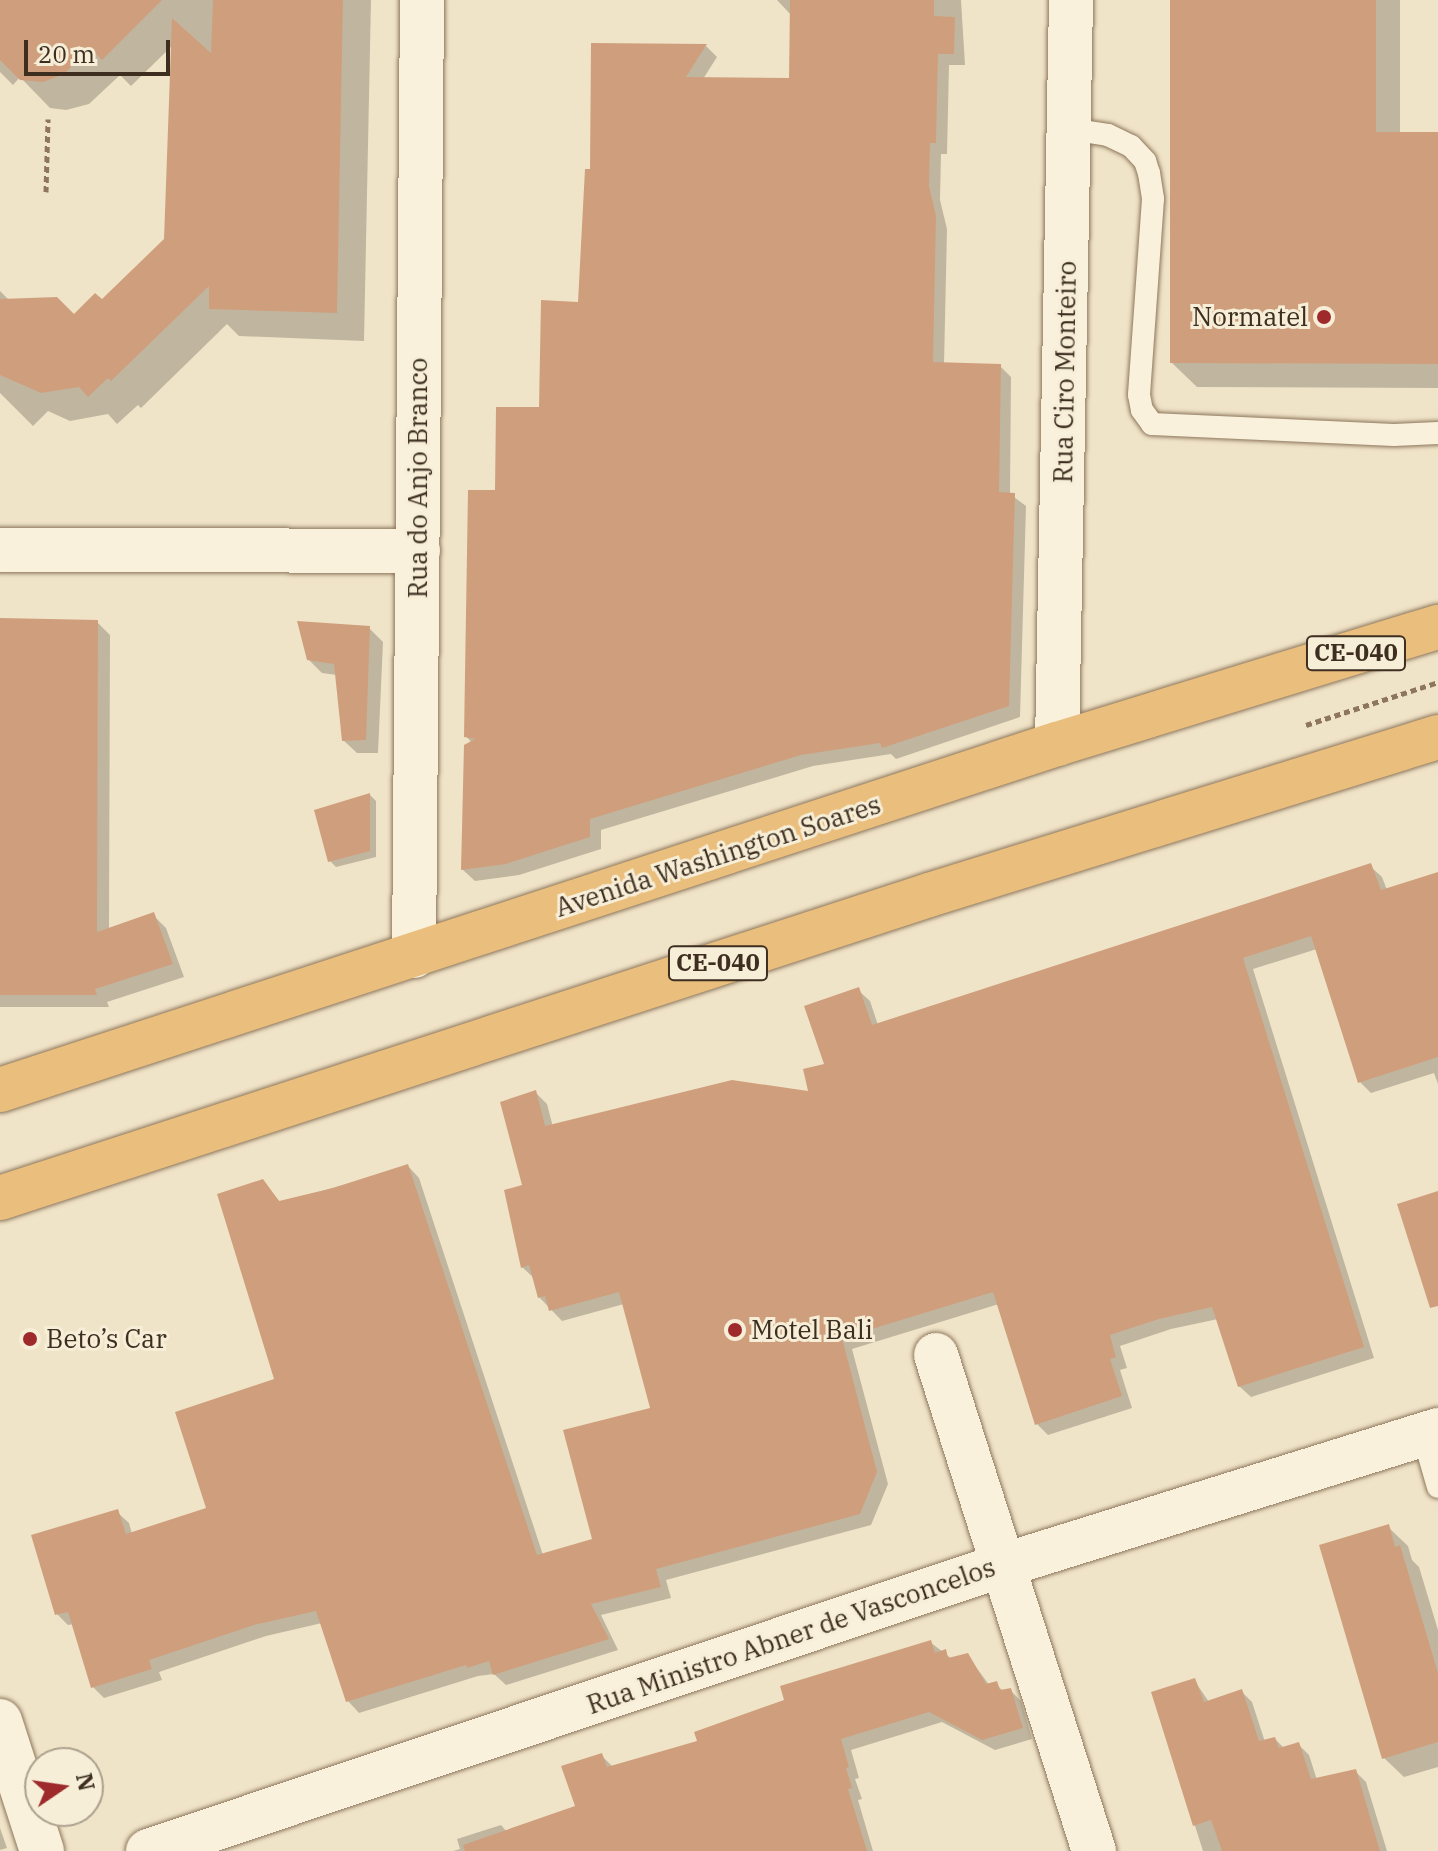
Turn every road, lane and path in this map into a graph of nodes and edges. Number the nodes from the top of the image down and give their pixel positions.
1 (422, 0) edge
2 (1071, 0) edge
3 (48, 119) dead end
4 (1070, 129) junction
5 (46, 192) dead end
6 (1438, 433) edge
7 (0, 550) edge
8 (418, 551) junction
9 (1438, 627) edge
10 (1438, 737) edge
11 (1057, 744) junction
12 (414, 956) junction
13 (0, 1090) edge
14 (0, 1198) edge
15 (936, 1355) dead end
16 (1430, 1432) edge
17 (1438, 1487) edge
18 (1004, 1565) junction
19 (0, 1721) edge
20 (42, 1851) edge
21 (148, 1851) edge
22 (1094, 1851) edge

1 - 8 street, Rua do Anjo Branco
2 - 4 street, Rua Ciro Monteiro
3 - 5 path
4 - 6 lane
4 - 11 street, Rua Ciro Monteiro
7 - 8 street
8 - 12 street, Rua do Anjo Branco
9 - 11 highway, Avenida Washington Soares / CE-040
10 - 14 highway, CE-040
11 - 12 highway, Avenida Washington Soares / CE-040
12 - 13 highway, Avenida Washington Soares / CE-040
15 - 18 street
16 - 17 lane
16 - 18 street, Rua Ministro Abner de Vasconcelos
18 - 21 street, Rua Ministro Abner de Vasconcelos
18 - 22 street
19 - 20 street

